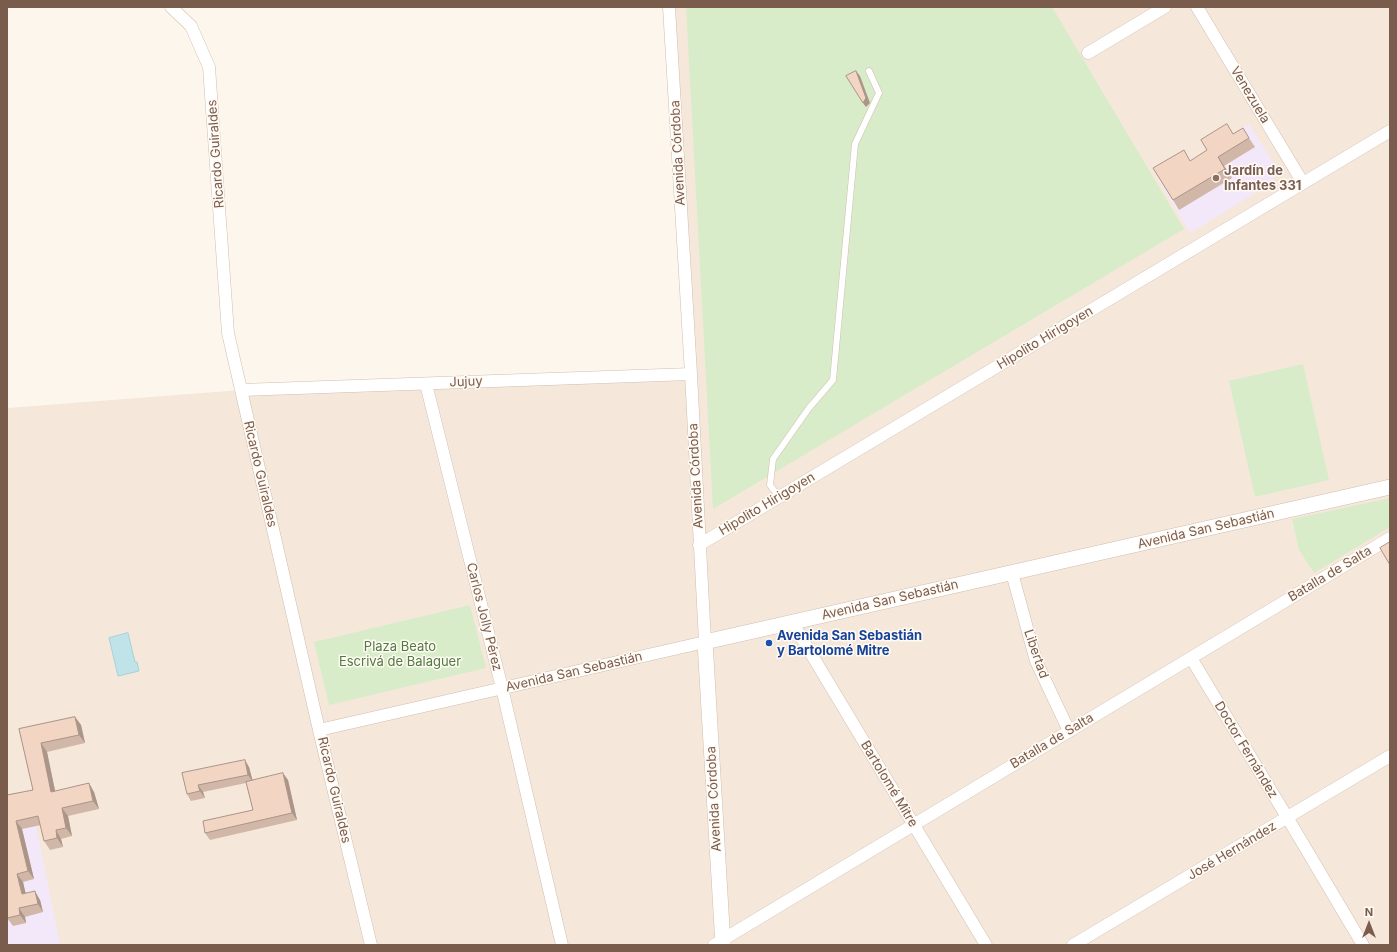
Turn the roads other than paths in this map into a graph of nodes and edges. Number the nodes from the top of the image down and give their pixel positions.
1 (171, 7) edge
2 (669, 7) edge
3 (1165, 7) edge
4 (1197, 7) edge
5 (1088, 53) dead end
6 (869, 71) dead end
7 (1390, 131) edge
8 (1303, 183) junction
9 (691, 374) junction
10 (426, 384) junction
11 (241, 390) junction
12 (1390, 487) edge
13 (779, 497) junction
14 (1390, 538) edge
15 (699, 545) junction
16 (1012, 573) junction
17 (792, 622) junction
18 (705, 642) junction
19 (1191, 658) junction
20 (502, 688) junction
21 (319, 730) junction
22 (1069, 731) junction
23 (1390, 756) edge
24 (1287, 817) junction
25 (914, 825) junction
26 (720, 943) edge
27 (371, 945) edge
28 (562, 945) edge
29 (986, 945) edge
30 (1074, 945) edge
31 (1363, 945) edge

1 - 11 street, Ricardo Guiraldes
2 - 9 street, Avenida Córdoba
3 - 5 street
4 - 8 street, Venezuela
6 - 13 lane
7 - 8 street, Hipolito Hirigoyen
8 - 13 street, Hipolito Hirigoyen
9 - 10 street, Jujuy
9 - 15 street, Avenida Córdoba
10 - 11 street, Jujuy
10 - 20 street, Carlos Jolly Pérez
11 - 21 street, Ricardo Guiraldes
12 - 16 street, Avenida San Sebastián
13 - 15 street, Hipolito Hirigoyen
14 - 19 street, Batalla de Salta
15 - 18 street, Avenida Córdoba
16 - 17 street, Avenida San Sebastián
16 - 22 street, Libertad
17 - 18 street, Avenida San Sebastián
17 - 25 street, Bartolomé Mitre
18 - 20 street, Avenida San Sebastián
18 - 26 street, Avenida Córdoba
19 - 22 street, Batalla de Salta
19 - 24 street, Doctor Fernández
20 - 21 street, Avenida San Sebastián
20 - 28 street, Carlos Jolly Pérez
21 - 27 street, Ricardo Guiraldes
22 - 25 street, Batalla de Salta
23 - 24 street, José Hernández
24 - 30 street, José Hernández
24 - 31 street, Doctor Fernández
25 - 26 street, Batalla de Salta
25 - 29 street, Bartolomé Mitre

